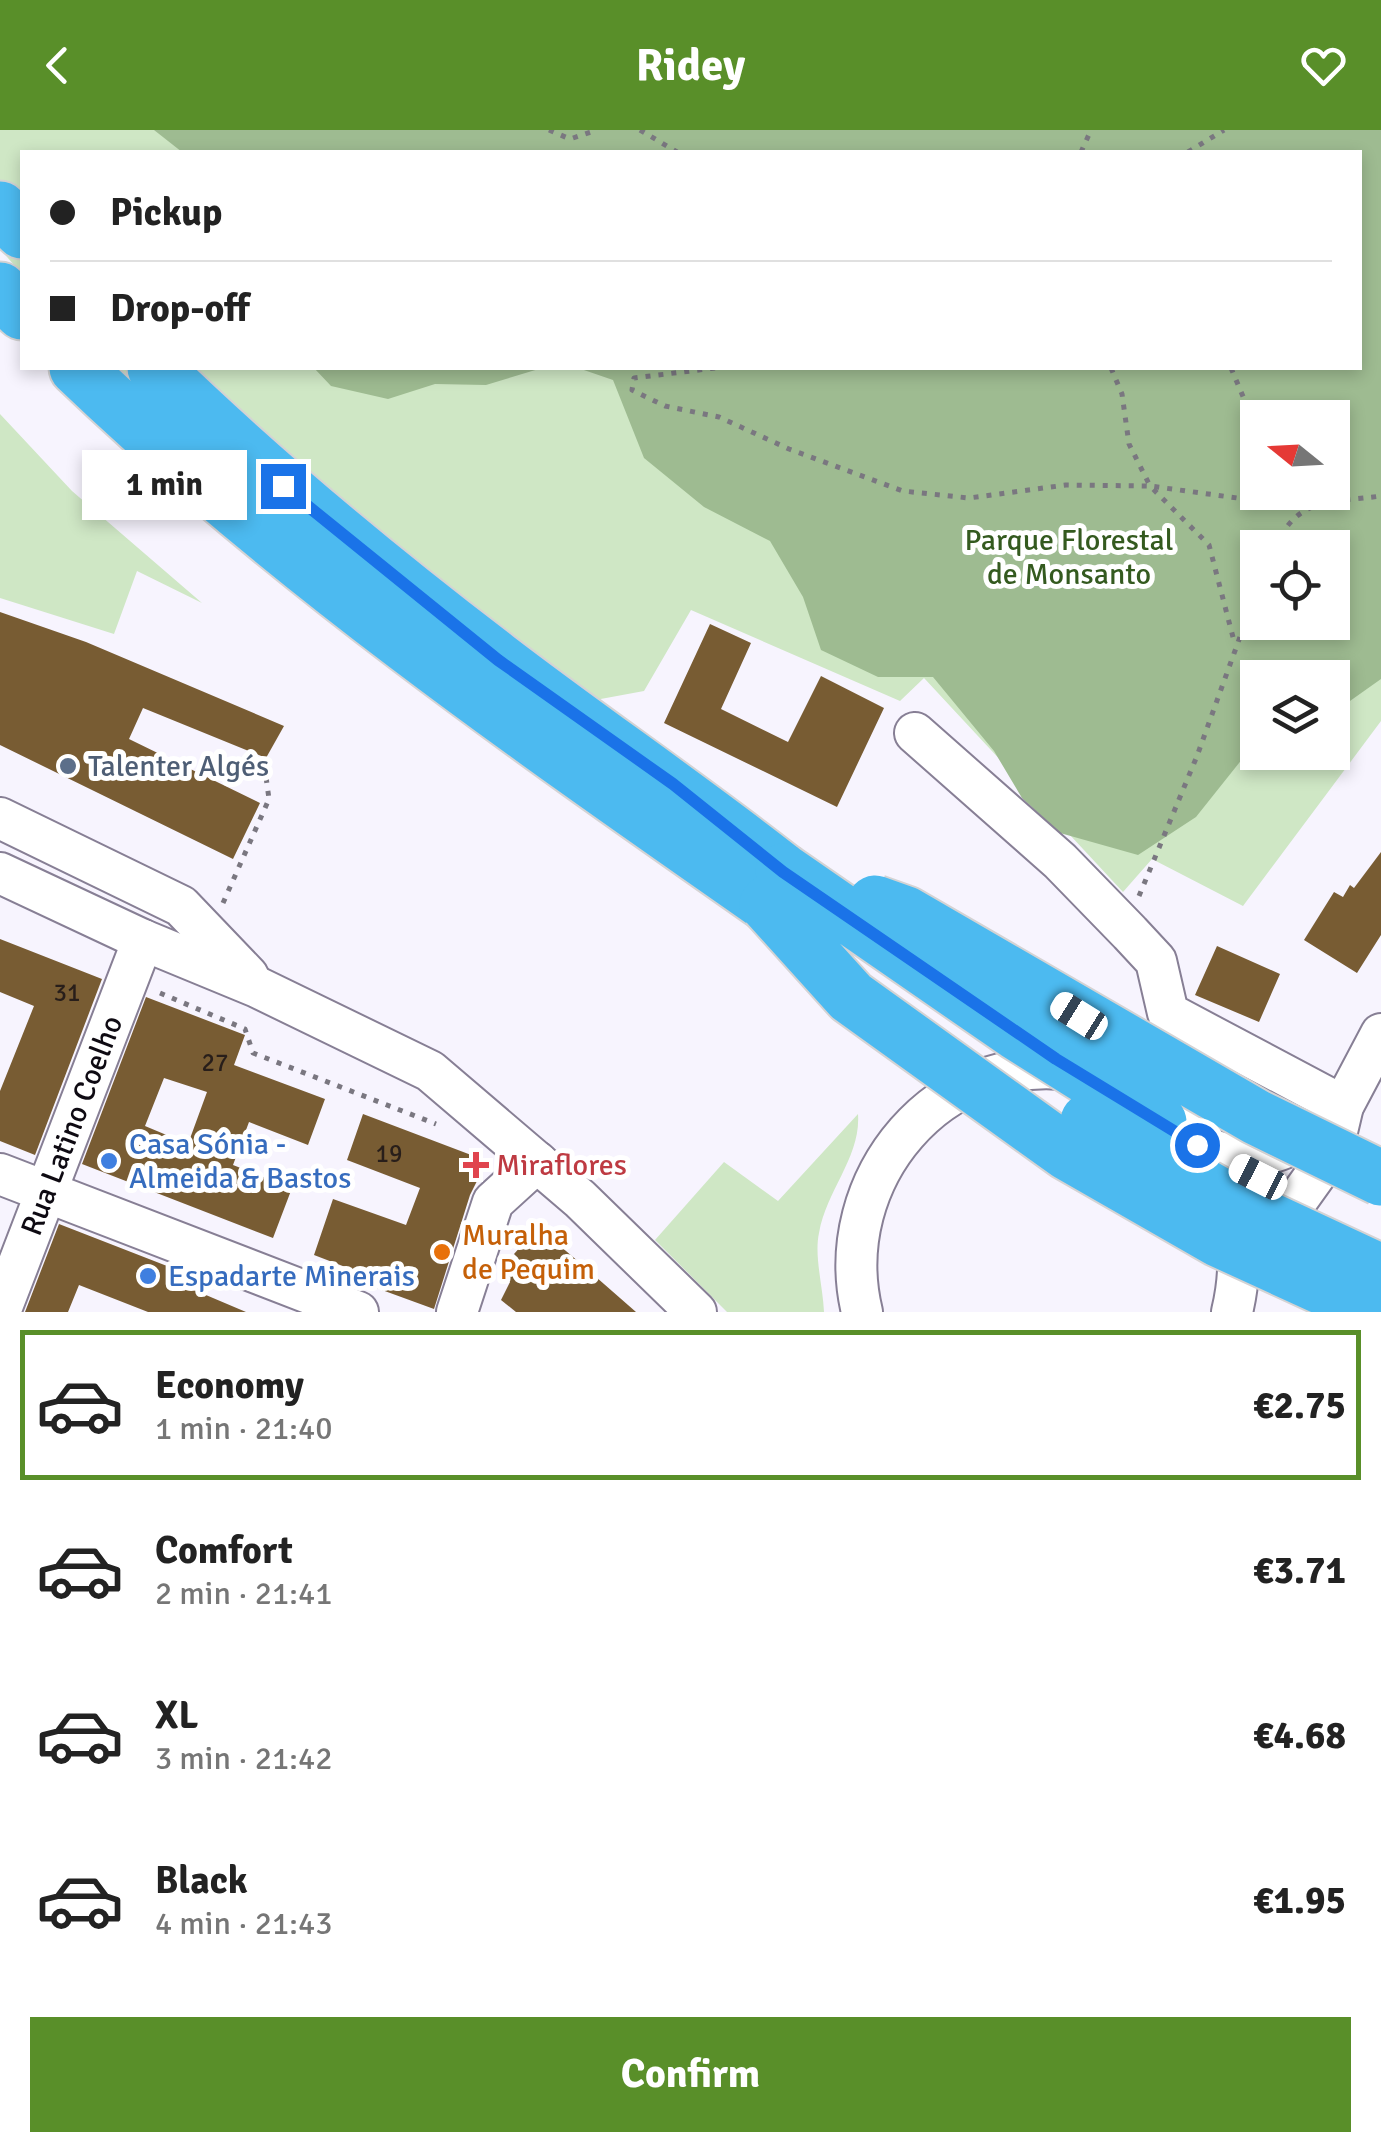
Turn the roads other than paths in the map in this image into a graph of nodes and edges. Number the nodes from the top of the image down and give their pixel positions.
1 (0, 209) edge
2 (20, 229) edge
3 (0, 290) edge
4 (20, 310) edge
5 (80, 370) edge
6 (158, 370) edge
7 (915, 733) dead end
8 (0, 818) edge
9 (0, 873) edge
10 (775, 888) junction
11 (136, 958) junction
12 (257, 987) junction
13 (1381, 1034) edge
14 (1344, 1106) junction
15 (1202, 1146) junction
16 (537, 1162) junction
17 (0, 1174) edge
18 (1381, 1178) edge
19 (47, 1194) junction
20 (1291, 1209) junction
21 (1381, 1236) edge
22 (1381, 1272) edge
23 (1241, 1294) edge
24 (0, 1312) edge
25 (358, 1312) edge
26 (456, 1312) edge
27 (696, 1312) edge
28 (862, 1312) edge
29 (1318, 1312) edge
30 (1376, 1312) edge

1 - 2 highway
3 - 4 highway
5 - 10 highway
6 - 10 highway
7 - 14 street
8 - 12 street
9 - 11 street
10 - 18 highway, bridge
10 - 21 highway, bridge
10 - 22 highway, bridge
10 - 30 highway, bridge
11 - 12 street
11 - 19 street, Rua Latino Coelho
12 - 16 street
13 - 14 street
14 - 15 street
14 - 20 street
15 - 23 street
15 - 28 street
16 - 26 street
16 - 27 street
17 - 19 street
19 - 24 street, Rua Latino Coelho
19 - 25 street
20 - 23 street
20 - 29 street

